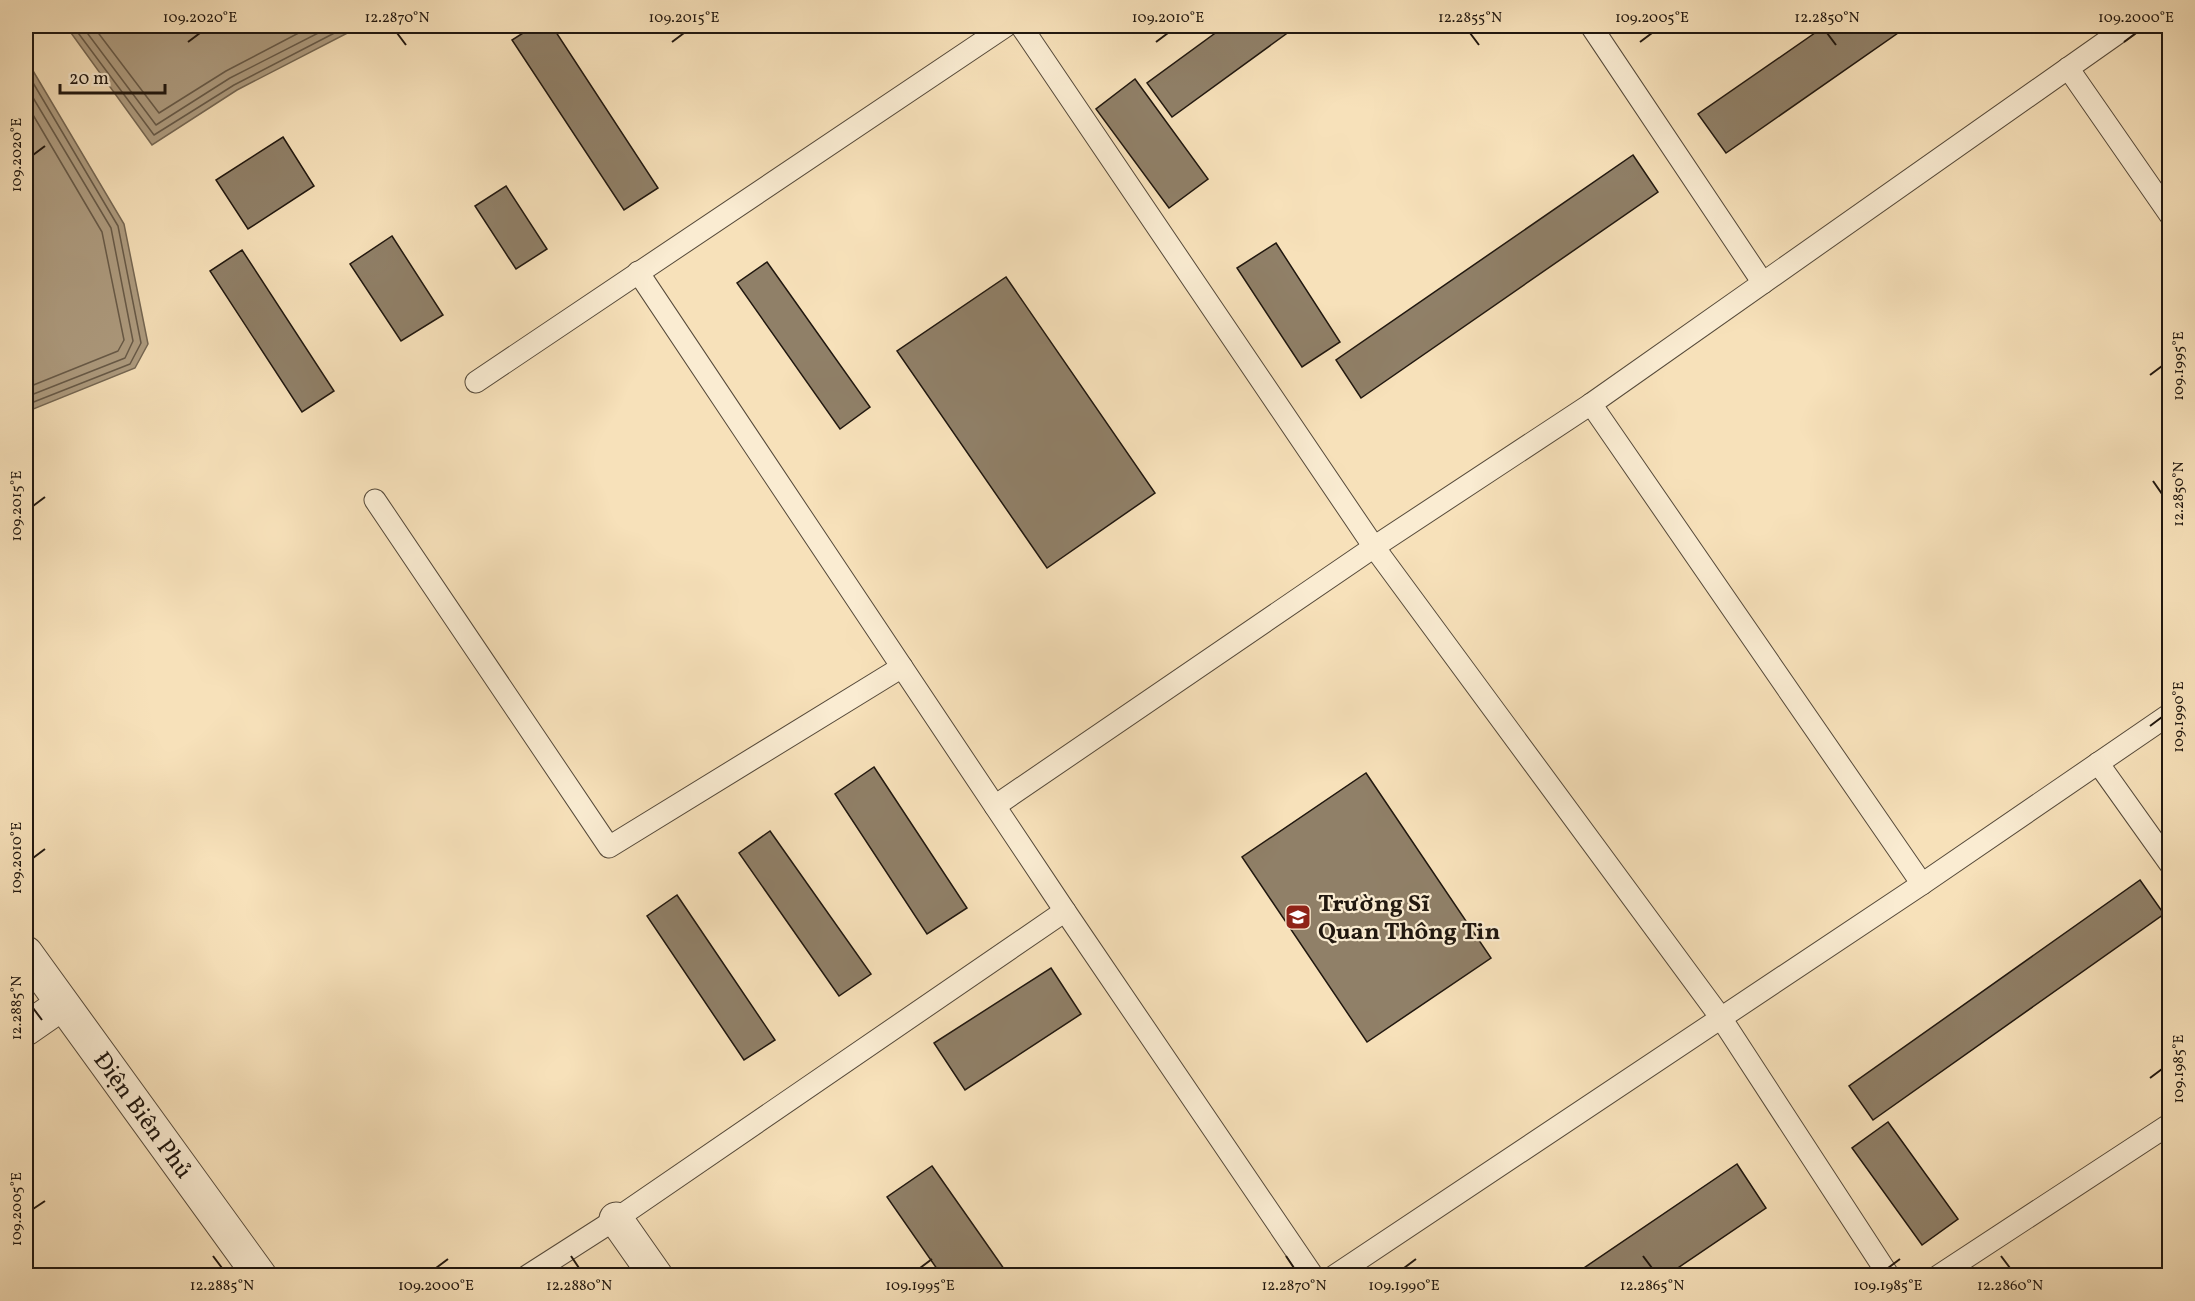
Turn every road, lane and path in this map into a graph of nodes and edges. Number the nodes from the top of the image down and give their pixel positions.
1 (1006, 26) edge
2 (1021, 26) edge
3 (1590, 26) edge
4 (2128, 26) edge
5 (2068, 68) junction
6 (2169, 215) edge
7 (638, 272) junction
8 (1763, 283) junction
9 (476, 382) dead end
10 (1591, 404) junction
11 (375, 500) dead end
12 (1374, 547) junction
13 (902, 668) junction
14 (2169, 714) edge
15 (2098, 763) junction
16 (995, 806) junction
17 (2169, 864) edge
18 (1922, 884) junction
19 (1065, 911) junction
20 (26, 953) edge
21 (62, 1004) junction
22 (1721, 1018) junction
23 (26, 1029) edge
24 (2169, 1124) edge
25 (616, 1219) junction
26 (260, 1275) edge
27 (527, 1275) edge
28 (656, 1275) edge
29 (1313, 1275) edge
30 (1334, 1275) edge
31 (1889, 1275) edge
32 (1938, 1275) edge

1 - 7 lane
2 - 12 lane
3 - 8 lane
4 - 5 lane
5 - 6 lane
5 - 8 lane
7 - 9 lane
7 - 13 lane
8 - 10 lane
10 - 12 lane
10 - 18 lane
11 - 13 lane
12 - 16 lane
12 - 22 lane
13 - 16 lane
14 - 15 lane
15 - 17 lane
15 - 18 lane
16 - 19 lane
18 - 22 lane
19 - 25 lane
19 - 29 lane
20 - 21 street, Điện Biên Phủ
21 - 23 street
21 - 26 street, Điện Biên Phủ
22 - 30 lane
22 - 31 lane
24 - 32 lane
25 - 27 lane
25 - 28 street

